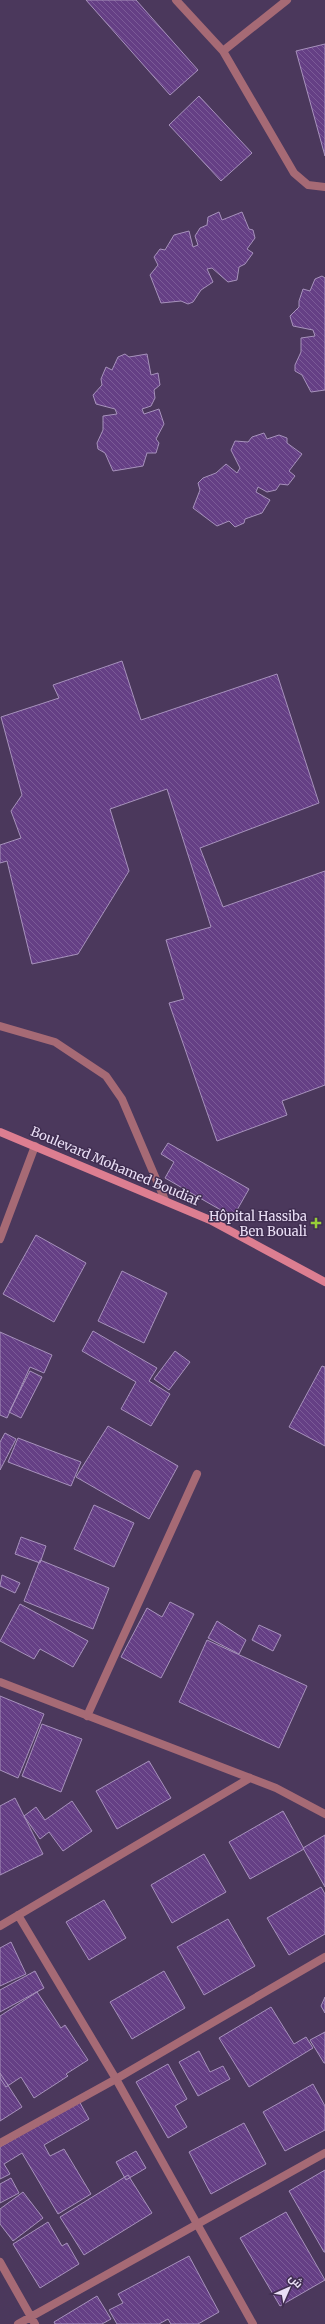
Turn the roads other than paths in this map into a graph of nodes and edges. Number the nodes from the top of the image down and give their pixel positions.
1 (176, 0) edge
2 (287, 0) edge
3 (223, 51) junction
4 (325, 187) edge
5 (0, 1026) edge
6 (0, 1132) edge
7 (35, 1146) junction
8 (165, 1200) junction
9 (0, 1239) edge
10 (325, 1282) edge
11 (197, 1474) dead end
12 (0, 1682) edge
13 (86, 1716) junction
14 (250, 1778) junction
15 (325, 1814) edge
16 (18, 1915) junction
17 (0, 1926) edge
18 (325, 1957) edge
19 (116, 2079) junction
20 (0, 2144) edge
21 (325, 2153) edge
22 (198, 2224) junction
23 (0, 2262) edge
24 (33, 2320) edge
25 (18, 2324) edge
26 (253, 2324) edge

1 - 3 street
2 - 3 street
3 - 4 street
5 - 8 street
6 - 7 main road, Boulevard Mohamed Boudiaf
7 - 8 main road, Boulevard Mohamed Boudiaf
7 - 9 street
8 - 10 main road, Boulevard Mohamed Boudiaf
11 - 13 street
12 - 13 street
13 - 14 street
14 - 15 street
14 - 16 street
16 - 17 street
16 - 19 street
18 - 19 street
19 - 20 street
19 - 22 street
21 - 22 street
22 - 24 street
22 - 26 street
23 - 24 street
24 - 25 street

